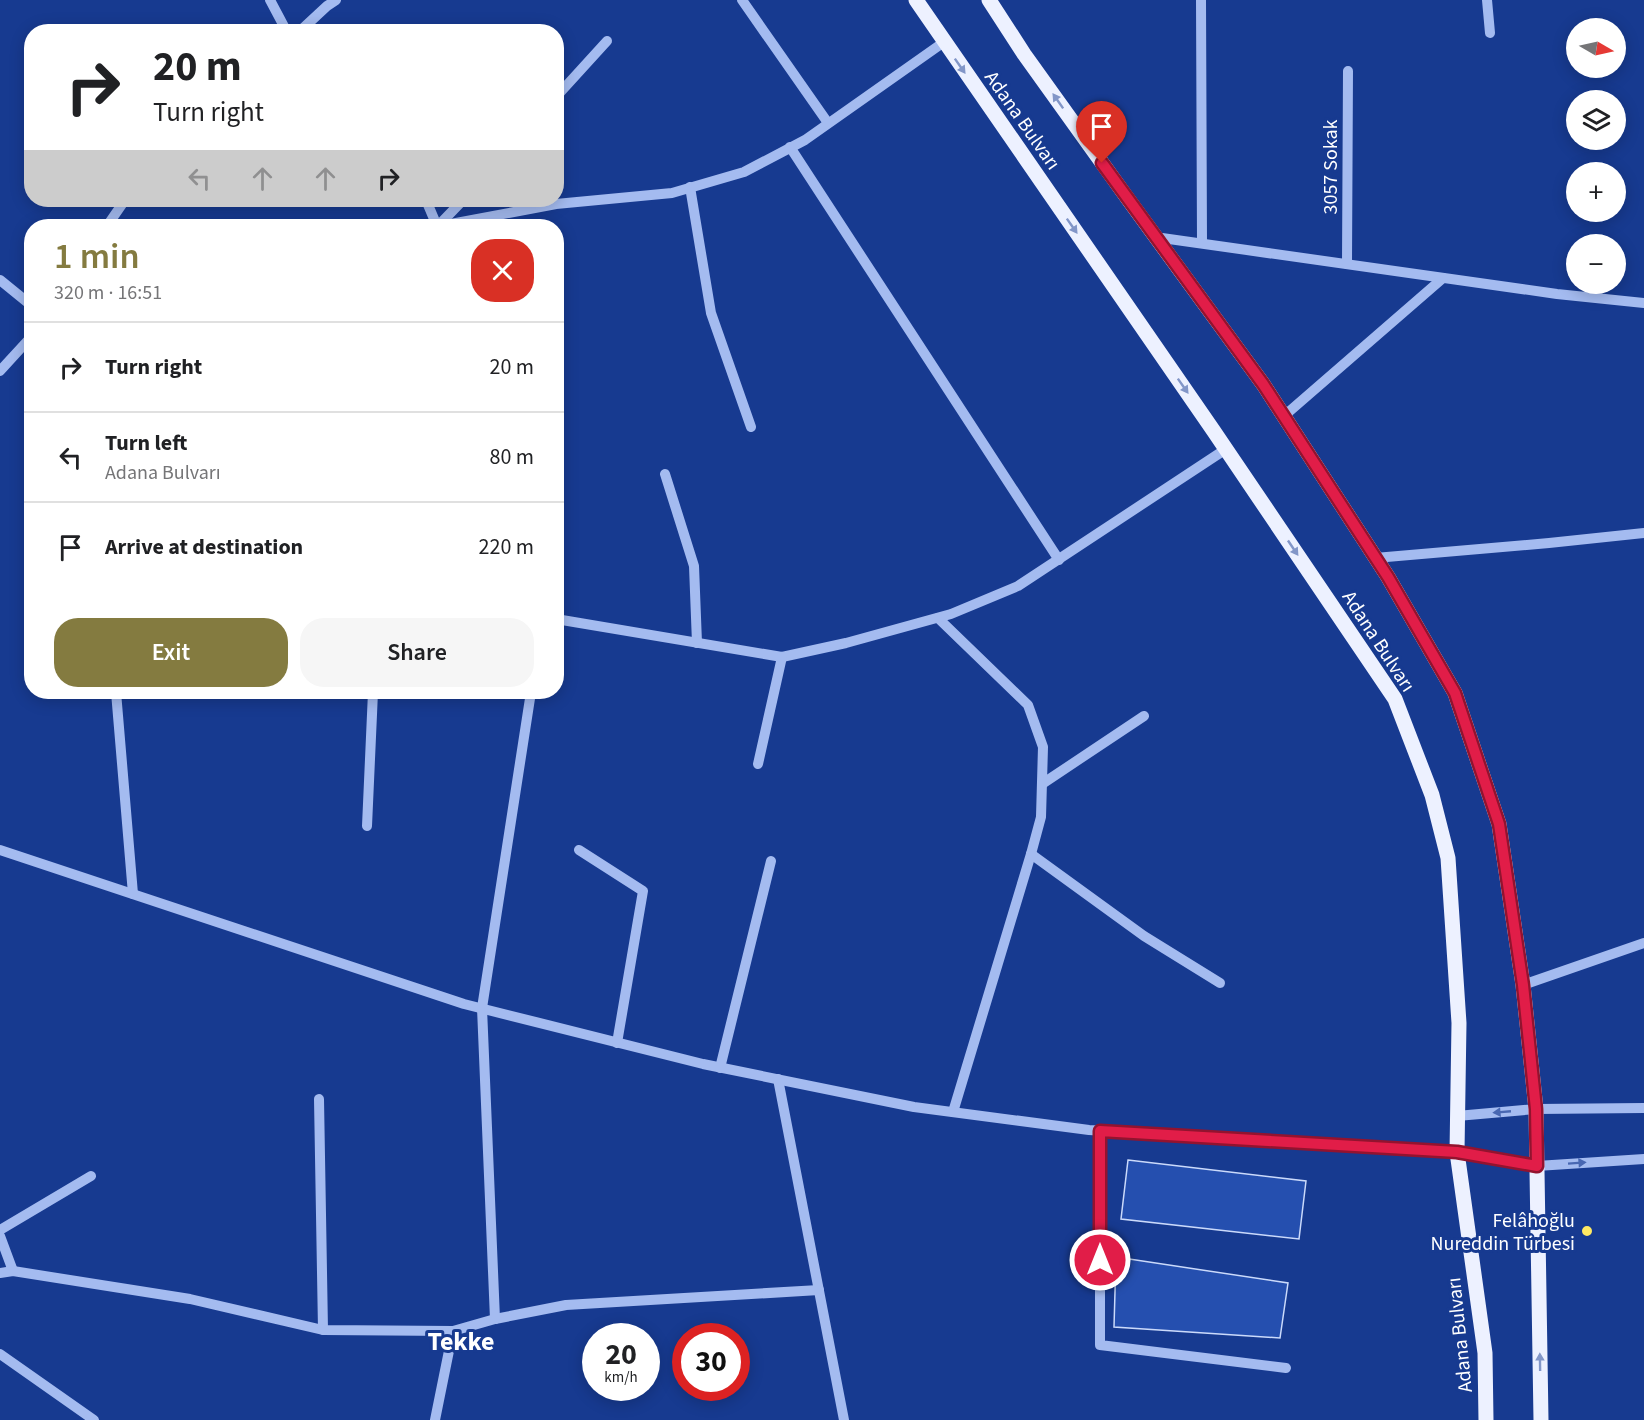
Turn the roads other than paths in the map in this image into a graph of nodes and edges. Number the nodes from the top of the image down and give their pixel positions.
1 (270, 0) edge
2 (336, 0) edge
3 (742, 0) edge
4 (916, 0) edge
5 (989, 0) edge
6 (1201, 0) edge
7 (1487, 0) edge
8 (283, 24) edge
9 (313, 24) edge
10 (1490, 33) dead end
11 (607, 41) dead end
12 (944, 42) junction
13 (1348, 70) dead end
14 (564, 88) edge
15 (828, 123) junction
16 (790, 147) junction
17 (690, 188) junction
18 (564, 203) edge
19 (456, 207) edge
20 (540, 207) edge
21 (445, 219) edge
22 (476, 219) edge
23 (1155, 237) junction
24 (1202, 243) junction
25 (1347, 264) junction
26 (1443, 278) junction
27 (0, 280) edge
28 (24, 300) edge
29 (1644, 303) edge
30 (24, 344) edge
31 (0, 370) edge
32 (1284, 416) junction
33 (751, 427) dead end
34 (1226, 449) junction
35 (665, 474) dead end
36 (1644, 532) edge
37 (1375, 558) junction
38 (1059, 560) junction
39 (938, 618) junction
40 (564, 620) edge
41 (697, 643) junction
42 (782, 657) junction
43 (117, 699) edge
44 (373, 699) edge
45 (530, 699) edge
46 (1144, 717) dead end
47 (758, 765) dead end
48 (1042, 784) junction
49 (367, 826) dead end
50 (0, 850) edge
51 (579, 850) dead end
52 (1031, 854) junction
53 (771, 861) dead end
54 (133, 894) junction
55 (1644, 943) edge
56 (1220, 983) dead end
57 (1523, 985) junction
58 (482, 1008) junction
59 (617, 1043) junction
60 (720, 1068) junction
61 (778, 1079) junction
62 (319, 1099) dead end
63 (1644, 1108) edge
64 (1536, 1109) junction
65 (953, 1112) junction
66 (1457, 1116) junction
67 (1100, 1131) junction
68 (1457, 1152) junction
69 (1644, 1159) edge
70 (1537, 1166) junction
71 (91, 1176) dead end
72 (0, 1230) edge
73 (0, 1236) edge
74 (13, 1271) junction
75 (0, 1273) edge
76 (819, 1290) junction
77 (495, 1318) junction
78 (323, 1330) junction
79 (453, 1331) junction
80 (0, 1354) edge
81 (1287, 1368) dead end
82 (438, 1419) edge
83 (94, 1420) edge
84 (844, 1420) edge
85 (1486, 1420) edge
86 (1541, 1420) edge

1 - 8 street
2 - 9 street
3 - 15 street
4 - 12 main road, Adana Bulvarı
23 -> 5 main road, Adana Bulvarı
6 - 24 street
7 - 10 street
11 - 14 street
12 - 15 street
12 -> 34 main road, Adana Bulvarı
13 - 25 street, 3057 Sokak
15 - 16 street
16 - 17 street
16 - 38 street
17 - 18 street
17 - 33 street
19 - 21 street
20 - 22 street
23 - 24 street
23 - 32 main road, Adana Bulvarı
24 - 25 street
25 - 26 street
26 - 29 street
26 - 32 street
27 - 28 street
30 - 31 street
32 - 37 main road, Adana Bulvarı
34 - 38 street
34 -> 66 main road, Adana Bulvarı
35 - 41 street
36 - 37 street
37 - 57 main road, Adana Bulvarı
38 - 39 street
39 - 42 street
39 - 48 street
40 - 41 street
41 - 42 street
42 - 47 street
43 - 54 street
44 - 49 street
45 - 58 street
46 - 48 street
48 - 52 street
50 - 54 street
51 - 59 street
52 - 56 street
52 - 65 street
53 - 60 street
54 - 58 street
55 - 57 street
57 - 64 main road, Adana Bulvarı
58 - 59 street
58 - 77 street
59 - 60 street
60 - 61 street
61 - 65 street
61 - 76 street
62 - 78 street
63 - 64 street
64 -> 66 street
64 - 70 main road, Adana Bulvarı
65 - 67 street
66 - 68 main road, Adana Bulvarı
67 - 68 street
67 - 81 street
68 - 70 street
68 - 85 main road, Adana Bulvarı
70 -> 69 street
86 -> 70 main road, Adana Bulvarı
71 - 72 street
73 - 74 street
74 - 75 street
74 - 78 street
76 - 77 street
76 - 84 street
77 - 79 street
78 - 79 street
79 - 82 street
80 - 83 street

